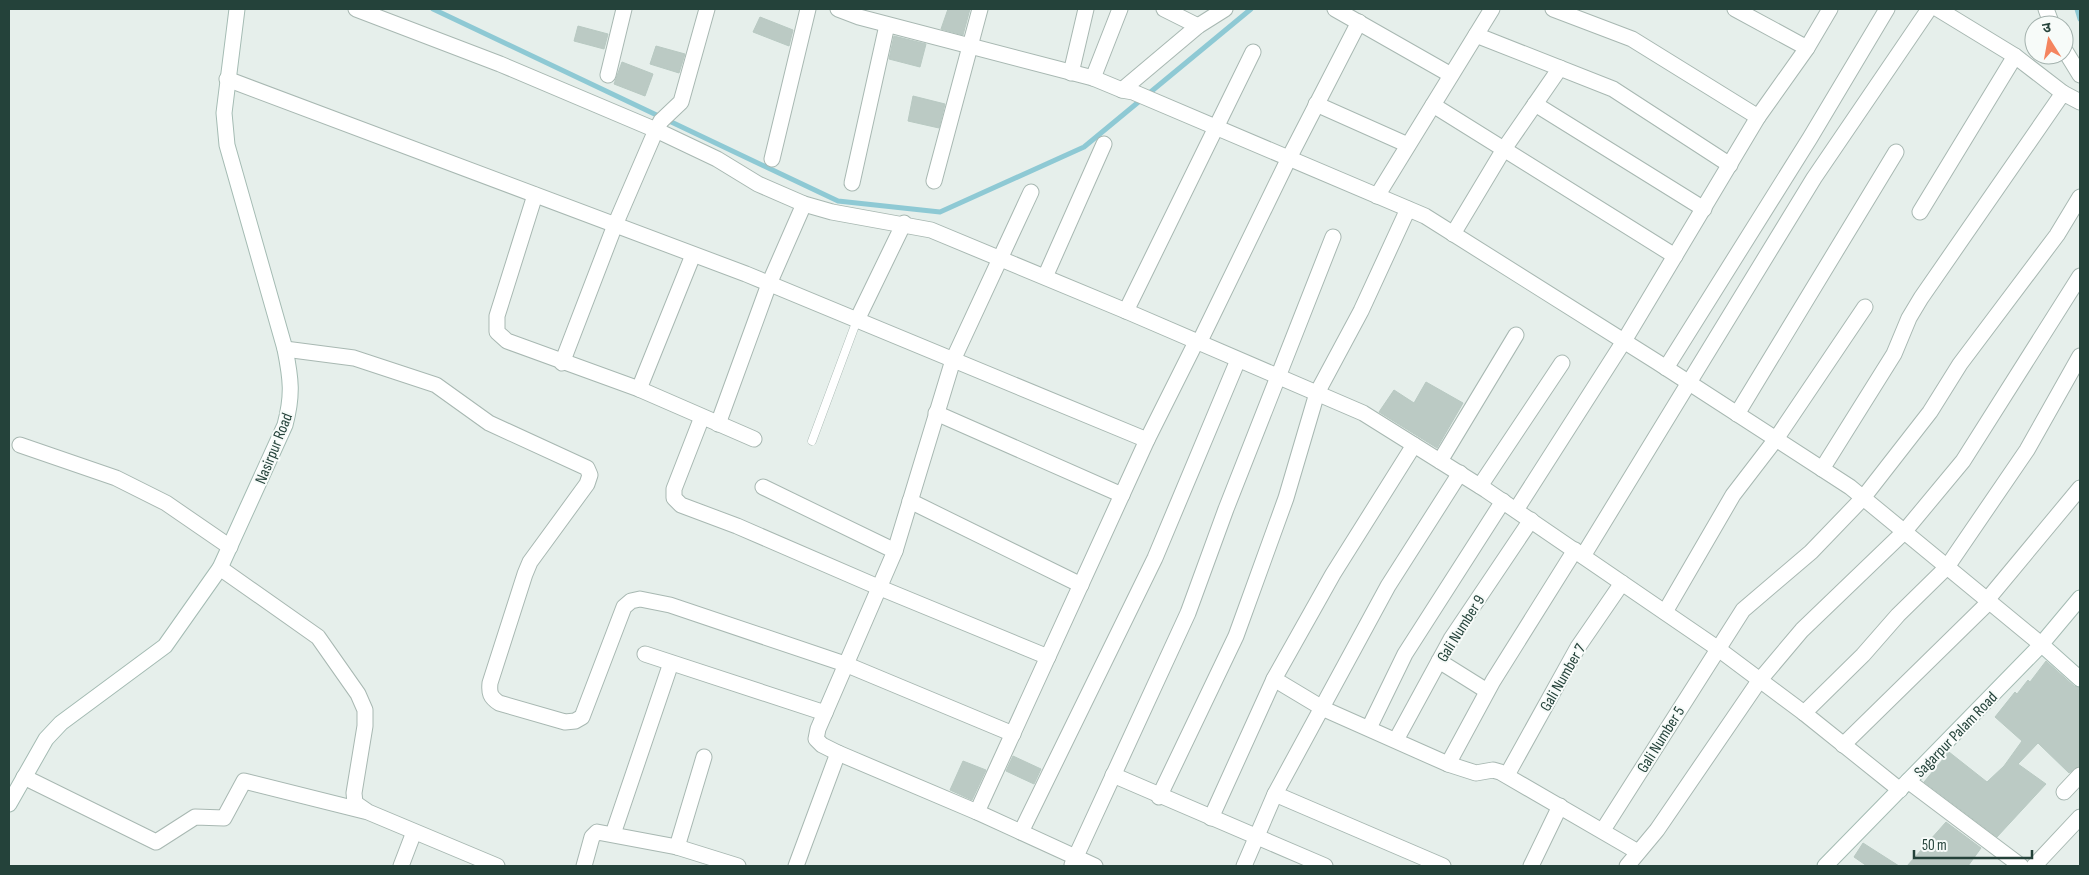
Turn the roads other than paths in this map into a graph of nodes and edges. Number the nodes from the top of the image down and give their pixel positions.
1 (237, 9) edge
2 (356, 9) edge
3 (624, 9) edge
4 (707, 9) edge
5 (808, 9) edge
6 (841, 9) edge
7 (980, 9) edge
8 (1086, 9) edge
9 (1120, 9) edge
10 (1164, 9) edge
11 (1224, 9) edge
12 (1335, 9) edge
13 (1492, 9) edge
14 (1553, 9) edge
15 (1735, 9) edge
16 (1887, 9) edge
17 (1929, 9) edge
18 (1938, 9) edge
19 (1827, 10) edge
20 (1359, 22) junction
21 (887, 25) junction
22 (1198, 26) junction
23 (1476, 35) junction
24 (969, 47) junction
25 (1807, 48) junction
26 (1253, 52) dead end
27 (2015, 56) junction
28 (1560, 68) junction
29 (1071, 73) junction
30 (608, 75) dead end
31 (1451, 75) junction
32 (1093, 78) junction
33 (227, 79) junction
34 (1127, 91) junction
35 (2063, 93) junction
36 (2080, 102) edge
37 (1316, 104) junction
38 (1535, 104) junction
39 (1433, 105) junction
40 (1758, 117) junction
41 (658, 126) junction
42 (1215, 127) junction
43 (1104, 144) dead end
44 (1408, 145) junction
45 (1504, 149) junction
46 (1896, 152) dead end
47 (1289, 158) junction
48 (772, 159) dead end
49 (1730, 165) junction
50 (934, 181) dead end
51 (852, 183) dead end
52 (1031, 192) dead end
53 (535, 196) junction
54 (1377, 196) junction
55 (2080, 197) edge
56 (804, 204) junction
57 (1408, 209) junction
58 (1704, 209) junction
59 (1920, 212) dead end
60 (904, 223) junction
61 (615, 225) junction
62 (1453, 234) junction
63 (1333, 237) dead end
64 (693, 254) junction
65 (1676, 256) junction
66 (1002, 259) junction
67 (2080, 276) edge
68 (1045, 277) junction
69 (769, 284) junction
70 (1865, 307) dead end
71 (1126, 310) junction
72 (857, 320) junction
73 (1516, 335) dead end
74 (1624, 341) junction
75 (1199, 343) junction
76 (285, 349) junction
77 (2080, 356) edge
78 (953, 360) junction
79 (1238, 360) junction
80 (562, 363) junction
81 (1562, 363) dead end
82 (1666, 368) junction
83 (1278, 377) junction
84 (1690, 384) junction
85 (639, 389) junction
86 (1317, 394) junction
87 (936, 413) junction
88 (1737, 414) junction
89 (702, 417) junction
90 (718, 424) junction
91 (754, 439) dead end
92 (1776, 439) junction
93 (1147, 440) junction
94 (812, 441) dead end
95 (20, 445) dead end
96 (1414, 445) junction
97 (1440, 461) junction
98 (1822, 469) junction
99 (1460, 473) junction
100 (1480, 486) junction
101 (763, 487) dead end
102 (2080, 488) edge
103 (1122, 495) junction
104 (1863, 498) junction
105 (910, 501) junction
106 (1503, 501) junction
107 (1516, 510) junction
108 (1531, 520) junction
109 (1904, 532) junction
110 (230, 547) junction
111 (895, 551) junction
112 (1579, 553) junction
113 (1947, 567) junction
114 (220, 568) junction
115 (1622, 583) junction
116 (1081, 586) junction
117 (878, 588) junction
118 (2080, 598) edge
119 (1988, 601) junction
120 (1665, 612) junction
121 (2042, 645) junction
122 (1717, 648) junction
123 (645, 654) dead end
124 (1048, 657) junction
125 (1439, 661) junction
126 (671, 663) junction
127 (846, 664) junction
128 (1274, 679) junction
129 (2080, 679) edge
130 (1759, 681) junction
131 (1487, 691) junction
132 (1321, 708) junction
133 (825, 712) junction
134 (1804, 713) junction
135 (1369, 728) junction
136 (1012, 734) junction
137 (1396, 740) junction
138 (1843, 745) junction
139 (838, 753) junction
140 (704, 757) dead end
141 (1448, 764) junction
142 (1113, 775) junction
143 (1507, 775) junction
144 (2080, 775) edge
145 (24, 777) junction
146 (1904, 786) junction
147 (2064, 792) dead end
148 (1275, 794) junction
149 (1159, 797) junction
150 (9, 804) edge
151 (1560, 806) junction
152 (368, 812) junction
153 (977, 812) junction
154 (2080, 817) edge
155 (1211, 818) junction
156 (1603, 830) junction
157 (414, 832) junction
158 (1021, 832) junction
159 (613, 834) junction
160 (1258, 837) junction
161 (678, 847) junction
162 (1638, 852) junction
163 (1073, 862) edge
164 (401, 866) edge
165 (497, 866) edge
166 (584, 866) edge
167 (738, 866) edge
168 (796, 866) edge
169 (1095, 866) edge
170 (1244, 866) edge
171 (1325, 866) edge
172 (1443, 866) edge
173 (1531, 866) edge
174 (1627, 866) edge
175 (1825, 866) edge
176 (2021, 866) edge
177 (2034, 866) edge

1 - 33 street, Nasirpur Road
2 - 41 street
3 - 30 street
4 - 41 street
5 - 48 street
6 - 21 street
7 - 24 street
8 - 29 street
9 - 32 street
10 - 22 street
11 - 22 street
12 - 20 street
13 - 23 street
14 - 40 street
15 - 25 street
16 - 82 street
17 - 84 street
18 - 27 street
19 - 25 street
20 - 31 street
20 - 37 street
21 - 24 street
21 - 51 street
22 - 34 street
23 - 28 street
23 - 31 street
24 - 29 street
24 - 50 street
25 - 40 street
26 - 42 street
27 - 35 street
27 - 59 street
28 - 38 street
28 - 49 street
29 - 32 street
31 - 39 street
32 - 34 street
33 - 53 street
33 - 76 street, Nasirpur Road
34 - 42 street
35 - 36 street
35 - 98 street
37 - 44 street
37 - 47 street
38 - 45 street
38 - 58 street
39 - 44 street
39 - 45 street
40 - 49 street
41 - 56 street
41 - 61 street
42 - 47 street
42 - 71 street
43 - 68 street
44 - 54 street
45 - 62 street
45 - 65 street
46 - 88 street
47 - 54 street
47 - 75 street
49 - 58 street
52 - 66 street
53 - 61 street
53 - 80 street
54 - 57 street
55 - 104 street, Gali Number 5
56 - 60 street
56 - 69 street
57 - 62 street
57 - 86 street
58 - 65 street
60 - 66 street
60 - 72 street
61 - 64 street
61 - 80 street
62 - 74 street
63 - 83 street
64 - 69 street
64 - 85 street
65 - 74 street
66 - 68 street
66 - 78 street
67 - 109 street
68 - 71 street
69 - 72 street
69 - 90 street
70 - 92 street
71 - 75 street
72 - 78 street
72 - 94 lane
73 - 97 street
74 - 82 street
74 - 107 street
75 - 79 street
75 - 93 street
76 - 110 street, Nasirpur Road
76 - 127 street
77 - 113 street
78 - 87 street
78 - 93 street
79 - 83 street
79 - 158 street
80 - 85 street
81 - 100 street
82 - 84 street
83 - 86 street
83 - 142 street
84 - 88 street
84 - 112 street
85 - 89 street
86 - 96 street
86 - 149 street
87 - 103 street
87 - 105 street
88 - 92 street
89 - 90 street
89 - 117 street
90 - 91 street
92 - 98 street
92 - 120 street
93 - 103 street
95 - 110 street
96 - 97 street
96 - 128 street
97 - 99 street
98 - 104 street
99 - 100 street
99 - 132 street
100 - 106 street
101 - 111 street
102 - 119 street
103 - 116 street
104 - 109 street
104 - 122 street, Gali Number 5
105 - 111 street
105 - 116 street
106 - 107 street
106 - 135 street
107 - 108 street
108 - 112 street
108 - 125 street, Gali Number 9
109 - 113 street
109 - 130 street
110 - 114 street, Nasirpur Road
111 - 117 street
112 - 115 street
112 - 131 street
113 - 119 street
113 - 134 street
114 - 145 street, Nasirpur Road
114 - 152 street
115 - 120 street
115 - 143 street, Gali Number 7
116 - 124 street
117 - 124 street
117 - 127 street
118 - 121 street, Sagarpur Palam Road
119 - 121 street
119 - 138 street
120 - 122 street
121 - 129 street
121 - 146 street, Sagarpur Palam Road
122 - 130 street
122 - 156 street, Gali Number 5
123 - 126 street
124 - 136 street
125 - 131 street
125 - 137 street, Gali Number 9
126 - 133 street
126 - 159 street
127 - 133 street
127 - 136 street
128 - 132 street
128 - 155 street
130 - 134 street
130 - 162 street
131 - 141 street
132 - 135 street
132 - 148 street
133 - 139 street
134 - 138 street
135 - 137 street
136 - 153 street
137 - 141 street
138 - 146 street
139 - 153 street
139 - 168 street
140 - 161 street
141 - 143 street
142 - 149 street
142 - 163 street
143 - 151 street
144 - 147 street
145 - 150 street, Nasirpur Road
145 - 152 street
146 - 175 street, Sagarpur Palam Road
146 - 176 street
148 - 160 street
148 - 172 street
149 - 155 street
151 - 156 street
151 - 173 street
152 - 157 street
153 - 158 street
154 - 177 street
155 - 160 street
156 - 162 street
157 - 164 street
157 - 165 street
158 - 163 street
159 - 161 street
159 - 166 street
160 - 170 street
160 - 171 street
161 - 167 street
162 - 174 street
163 - 169 street

